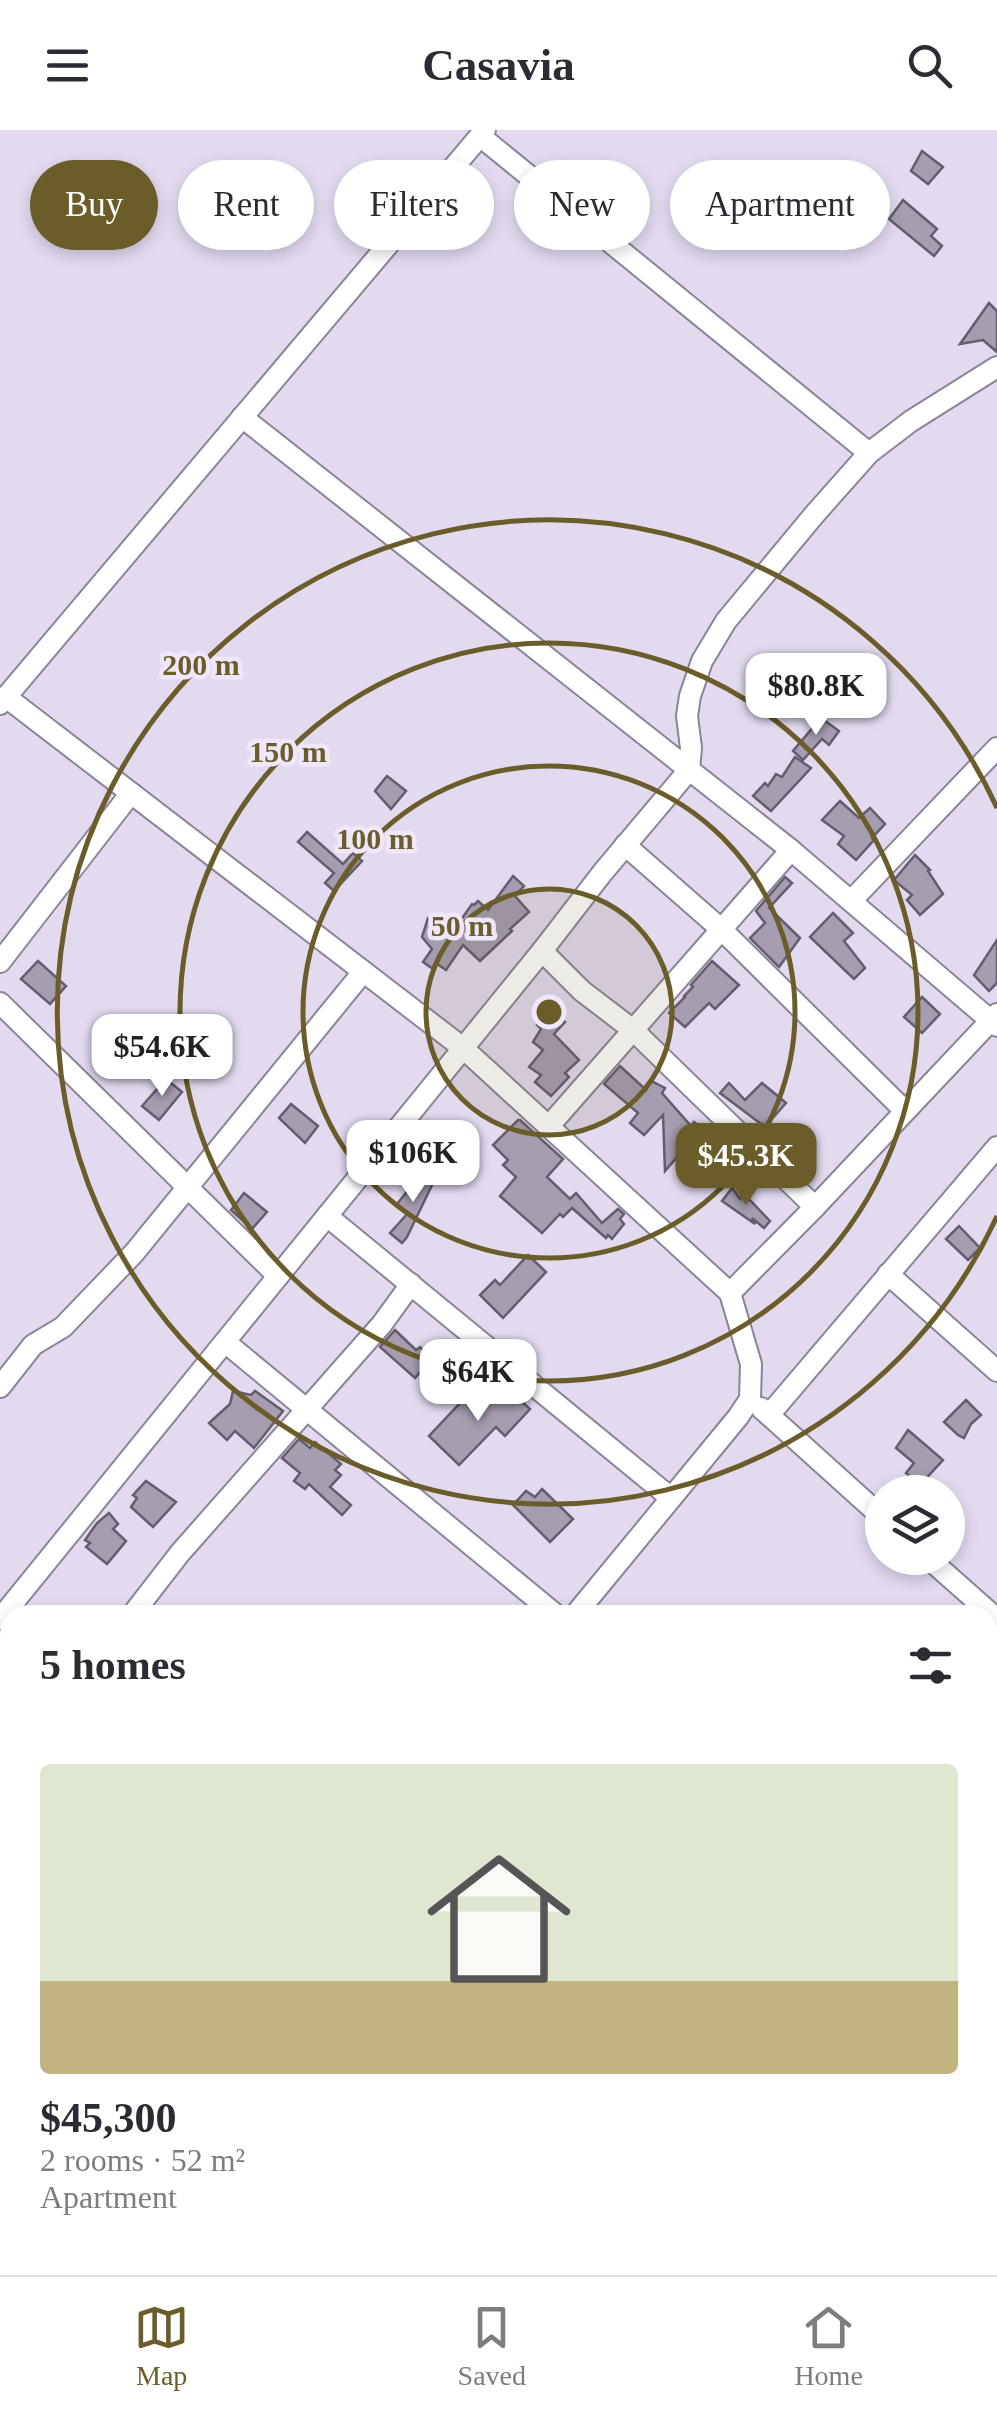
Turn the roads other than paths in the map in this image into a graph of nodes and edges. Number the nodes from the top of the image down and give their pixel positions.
1 (482, 133) edge
2 (997, 366) edge
3 (242, 418) junction
4 (869, 453) junction
5 (3, 700) edge
6 (997, 748) edge
7 (689, 770) junction
8 (131, 792) junction
9 (625, 845) junction
10 (791, 850) junction
11 (850, 902) junction
12 (722, 930) junction
13 (542, 951) junction
14 (0, 962) edge
15 (363, 972) junction
16 (0, 1003) edge
17 (995, 1021) edge
18 (633, 1030) junction
19 (463, 1048) junction
20 (905, 1111) junction
21 (549, 1126) junction
22 (997, 1148) edge
23 (188, 1186) junction
24 (816, 1207) junction
25 (327, 1216) junction
26 (888, 1274) junction
27 (278, 1276) junction
28 (411, 1284) junction
29 (730, 1293) junction
30 (224, 1342) junction
31 (997, 1371) edge
32 (0, 1386) edge
33 (750, 1399) junction
34 (307, 1410) junction
35 (769, 1415) junction
36 (671, 1498) junction
37 (865, 1502) edge
38 (947, 1575) edge
39 (11, 1605) edge
40 (140, 1605) edge
41 (544, 1605) edge
42 (589, 1605) edge
43 (981, 1605) edge

1 - 3 street
1 - 4 street
2 - 4 street
3 - 5 street
3 - 7 street
4 - 7 street
5 - 8 street
6 - 11 street
7 - 9 street
7 - 10 street
8 - 14 street
8 - 15 street
9 - 12 street
9 - 13 street
10 - 11 street
10 - 12 street
11 - 17 street
12 - 18 street
12 - 20 street
13 - 18 street
13 - 19 street
15 - 19 street
15 - 23 street
16 - 23 street
17 - 20 street
18 - 21 street
18 - 24 street
19 - 21 street
19 - 25 street
20 - 24 street
21 - 29 street
22 - 26 street
23 - 27 street
23 - 32 street
24 - 29 street
25 - 27 street
25 - 28 street
26 - 31 street
26 - 35 street
27 - 30 street
28 - 34 street
28 - 36 street
29 - 33 street
30 - 34 street
30 - 39 street
33 - 35 street
33 - 36 street
34 - 40 street
34 - 41 street
35 - 37 street
36 - 42 street
38 - 43 street

